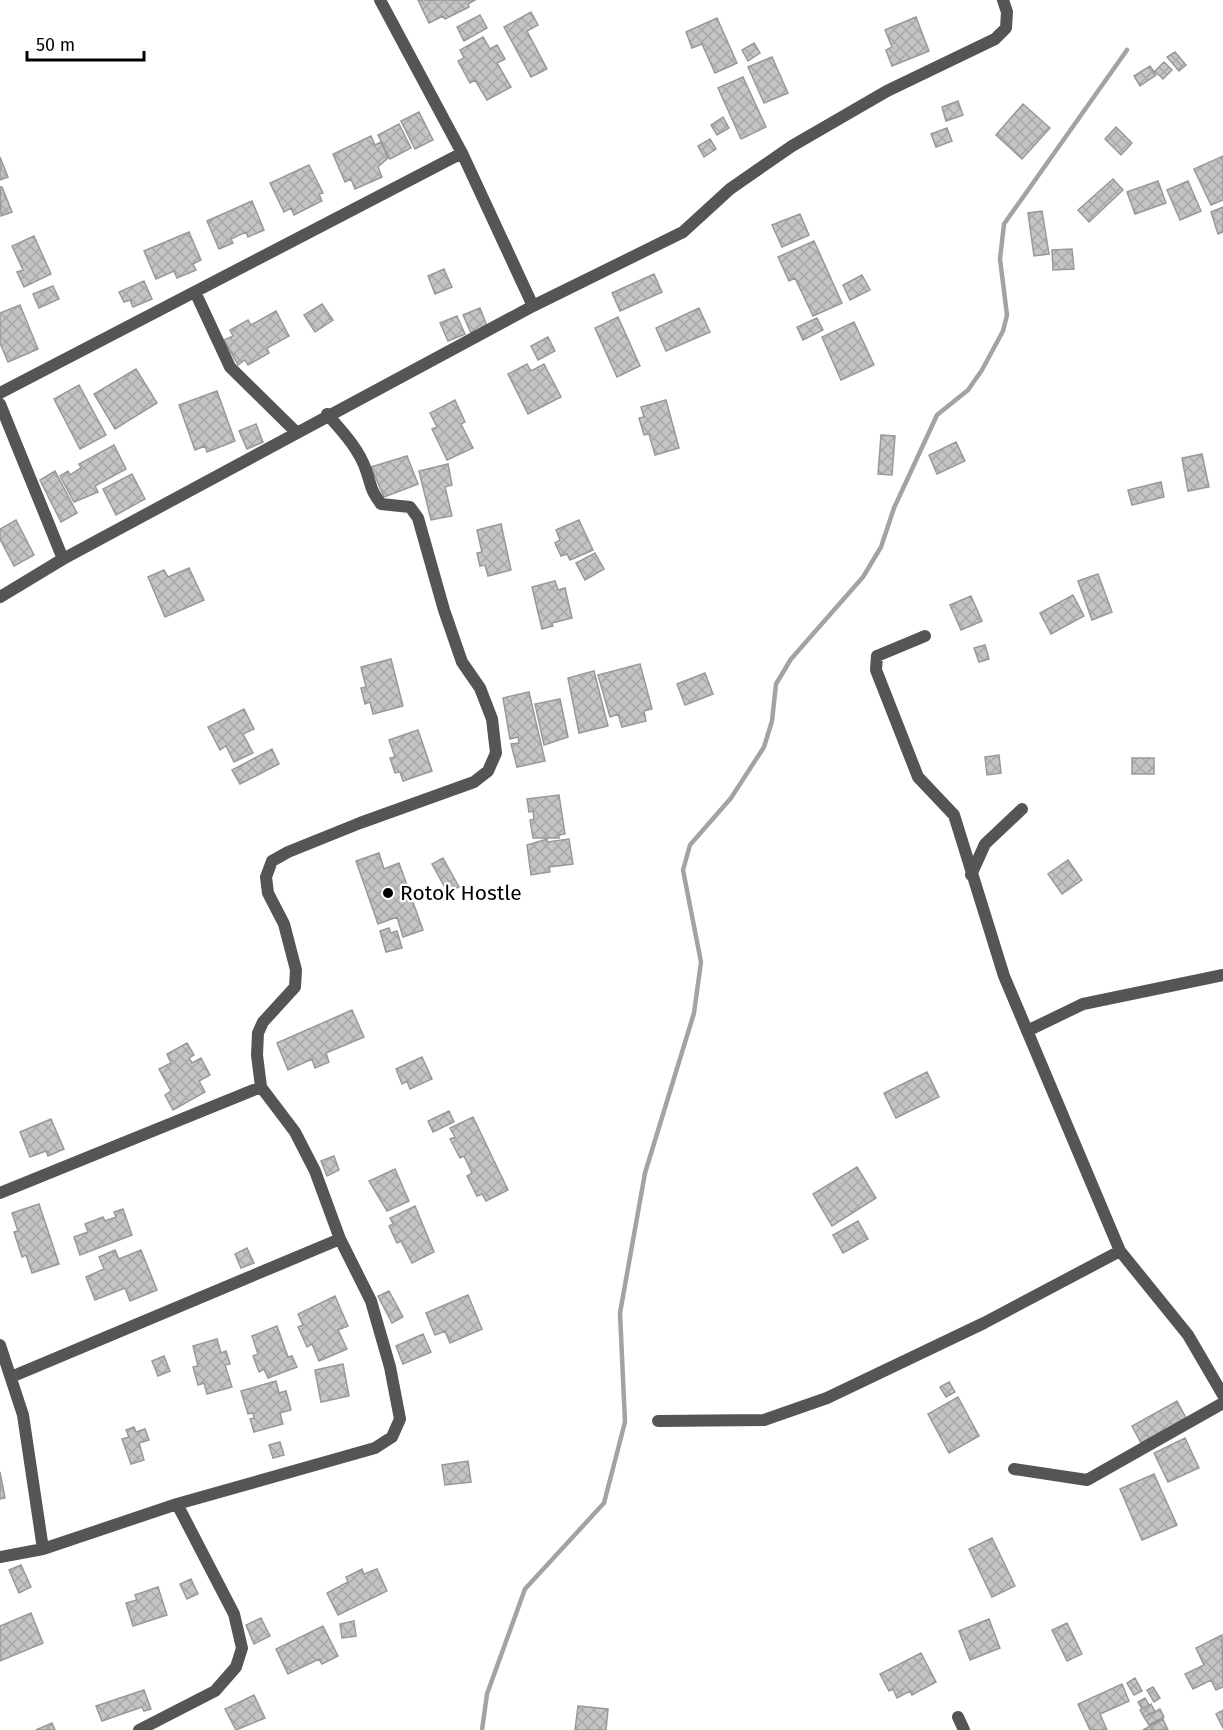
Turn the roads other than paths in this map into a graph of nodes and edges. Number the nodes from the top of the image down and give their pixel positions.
1 (380, 0) edge
2 (1003, 0) edge
3 (462, 153) junction
4 (196, 294) junction
5 (534, 306) junction
6 (0, 393) edge
7 (0, 404) edge
8 (327, 414) junction
9 (297, 433) junction
10 (63, 559) junction
11 (0, 597) edge
12 (925, 636) dead end
13 (1022, 809) dead end
14 (971, 876) junction
15 (1223, 975) edge
16 (1027, 1031) junction
17 (261, 1087) junction
18 (0, 1193) edge
19 (340, 1239) junction
20 (1120, 1251) junction
21 (0, 1345) edge
22 (11, 1377) junction
23 (1223, 1395) edge
24 (1223, 1403) edge
25 (658, 1421) dead end
26 (1014, 1469) dead end
27 (177, 1504) junction
28 (43, 1549) junction
29 (0, 1557) edge
30 (958, 1717) dead end
31 (139, 1730) edge
32 (964, 1730) edge

1 - 3 street
2 - 5 street
3 - 4 street
3 - 5 street
4 - 6 street
4 - 9 street
5 - 8 street
7 - 10 street
8 - 9 street
8 - 17 street
9 - 10 street
10 - 11 street
12 - 14 street
13 - 14 street
14 - 16 street
15 - 16 street
16 - 20 street
17 - 18 street
17 - 19 street
19 - 22 street
19 - 27 street
20 - 23 street
20 - 25 street
21 - 22 street
22 - 28 street
24 - 26 street
27 - 28 street
27 - 31 street
28 - 29 street
30 - 32 street

